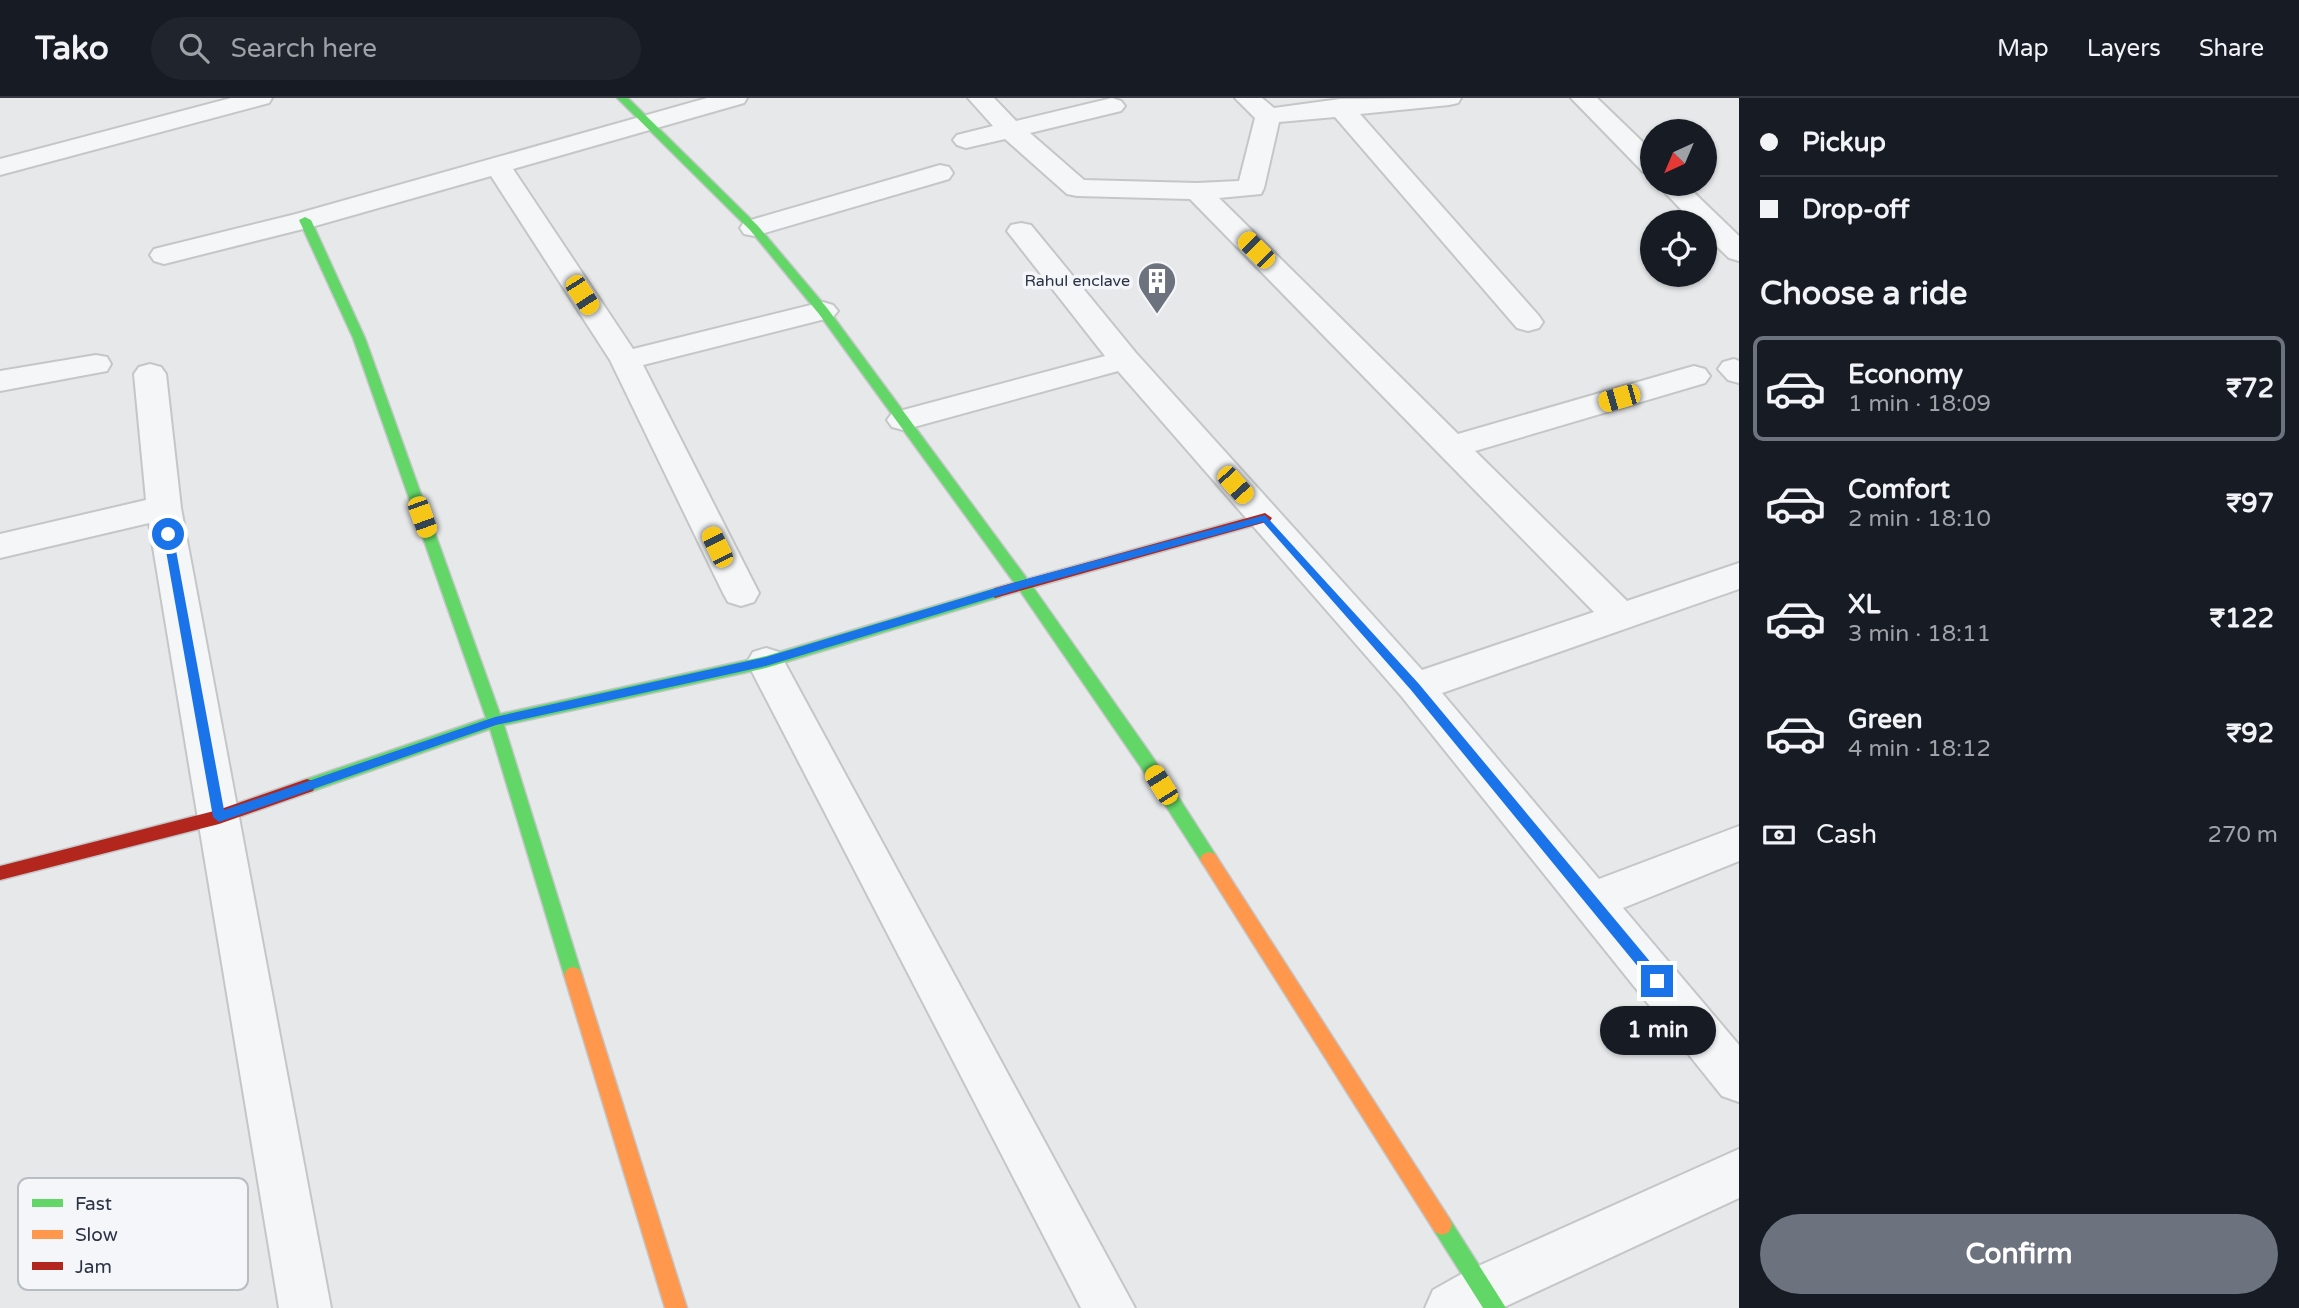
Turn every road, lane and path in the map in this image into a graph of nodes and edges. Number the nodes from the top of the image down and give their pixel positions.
1 (260, 98) edge
2 (622, 98) edge
3 (735, 98) edge
4 (980, 98) edge
5 (1247, 98) edge
6 (1449, 98) edge
7 (1583, 98) edge
8 (1112, 106) dead end
9 (1340, 107) junction
10 (1268, 116) junction
11 (645, 123) junction
12 (1012, 131) junction
13 (966, 140) dead end
14 (1640, 154) edge
15 (497, 165) junction
16 (0, 167) edge
17 (940, 173) dead end
18 (1197, 191) junction
19 (1682, 196) edge
20 (305, 220) junction
21 (754, 228) junction
22 (1021, 231) dead end
23 (1739, 252) edge
24 (164, 256) dead end
25 (823, 311) junction
26 (1528, 322) dead end
27 (625, 360) junction
28 (1125, 360) junction
29 (96, 364) dead end
30 (150, 374) dead end
31 (1694, 376) dead end
32 (0, 381) edge
33 (903, 421) junction
34 (1451, 447) junction
35 (1251, 503) junction
36 (164, 508) junction
37 (0, 546) edge
38 (1739, 576) edge
39 (1023, 584) junction
40 (741, 593) dead end
41 (1621, 617) junction
42 (766, 662) junction
43 (1415, 687) junction
44 (495, 721) junction
45 (219, 817) junction
46 (1739, 843) edge
47 (0, 873) edge
48 (1592, 901) junction
49 (1739, 1080) edge
50 (1739, 1173) edge
51 (1476, 1302) edge
52 (305, 1308) edge
53 (676, 1308) edge
54 (1109, 1308) edge

1 - 16 street
2 - 11 street
3 - 11 street
4 - 12 street
5 - 10 street
6 - 9 street
7 - 14 street
8 - 12 street
9 - 10 street
9 - 26 street
10 - 18 street
11 - 15 street
11 - 21 street
12 - 13 street
12 - 18 street
15 - 20 street
15 - 27 street
17 - 21 street
18 - 34 street
19 - 23 street
20 - 24 street
20 - 44 street
21 - 25 street
22 - 28 street
25 - 27 street
25 - 33 street
27 - 40 street
28 - 33 street
28 - 35 street
29 - 32 street
30 - 36 street
31 - 34 street
33 - 39 street
34 - 41 street
35 - 39 street
35 - 43 street
36 - 37 street
36 - 45 street
38 - 41 street
39 - 42 street
39 - 51 street
41 - 43 street
42 - 44 street
42 - 54 street
43 - 48 street
44 - 45 street
44 - 53 street
45 - 47 street
45 - 52 street
46 - 48 street
48 - 49 street
50 - 51 street

